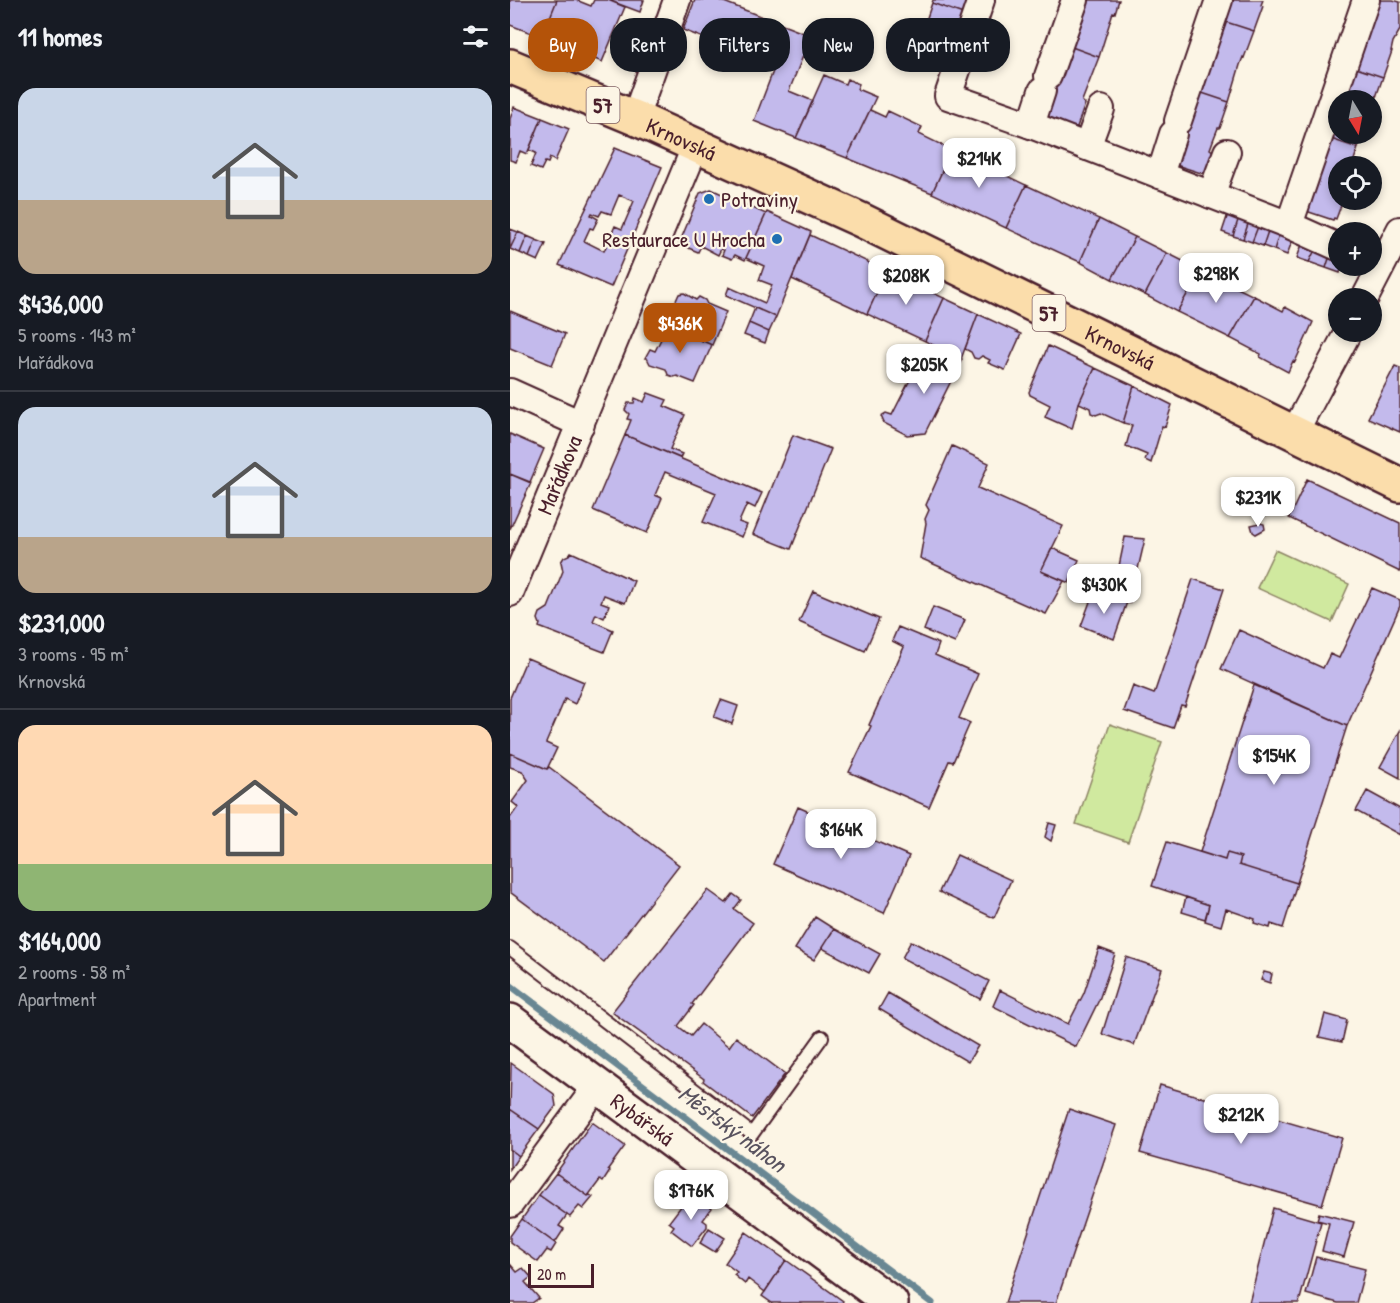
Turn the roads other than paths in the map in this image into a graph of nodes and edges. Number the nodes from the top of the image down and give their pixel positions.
1 (677, 0) edge
2 (981, 0) edge
3 (1075, 0) edge
4 (1219, 0) edge
5 (1366, 0) edge
6 (510, 66) edge
7 (1101, 110) dead end
8 (635, 118) junction
9 (1031, 125) junction
10 (696, 145) junction
11 (1087, 147) junction
12 (1227, 152) dead end
13 (1160, 175) junction
14 (1211, 195) junction
15 (1289, 225) junction
16 (1400, 230) edge
17 (1328, 243) edge
18 (1384, 268) edge
19 (1371, 288) edge
20 (1343, 342) edge
21 (510, 392) edge
22 (582, 424) junction
23 (1294, 433) junction
24 (1400, 485) edge
25 (510, 593) edge
26 (510, 948) edge
27 (510, 1021) edge
28 (822, 1036) dead end
29 (598, 1085) junction
30 (510, 1204) edge
31 (891, 1303) edge

1 - 8 street
2 - 9 street
3 - 9 street
4 - 13 street
5 - 15 street
6 - 8 main road, Krnovská / 57
7 - 11 street
8 - 10 main road, Krnovská / 57
9 - 11 street
10 - 22 street, Mařádkova
10 - 23 main road, Krnovská / 57
11 - 13 street
12 - 14 street
13 - 14 street
14 - 15 street
15 - 17 street
16 - 18 street
18 - 19 street
20 - 23 street
21 - 22 street, Mařádkova
22 - 25 street, Mařádkova
23 - 24 main road, Krnovská / 57
26 - 28 lane
27 - 29 street, Rybářská
29 - 30 street
29 - 31 street, Rybářská

